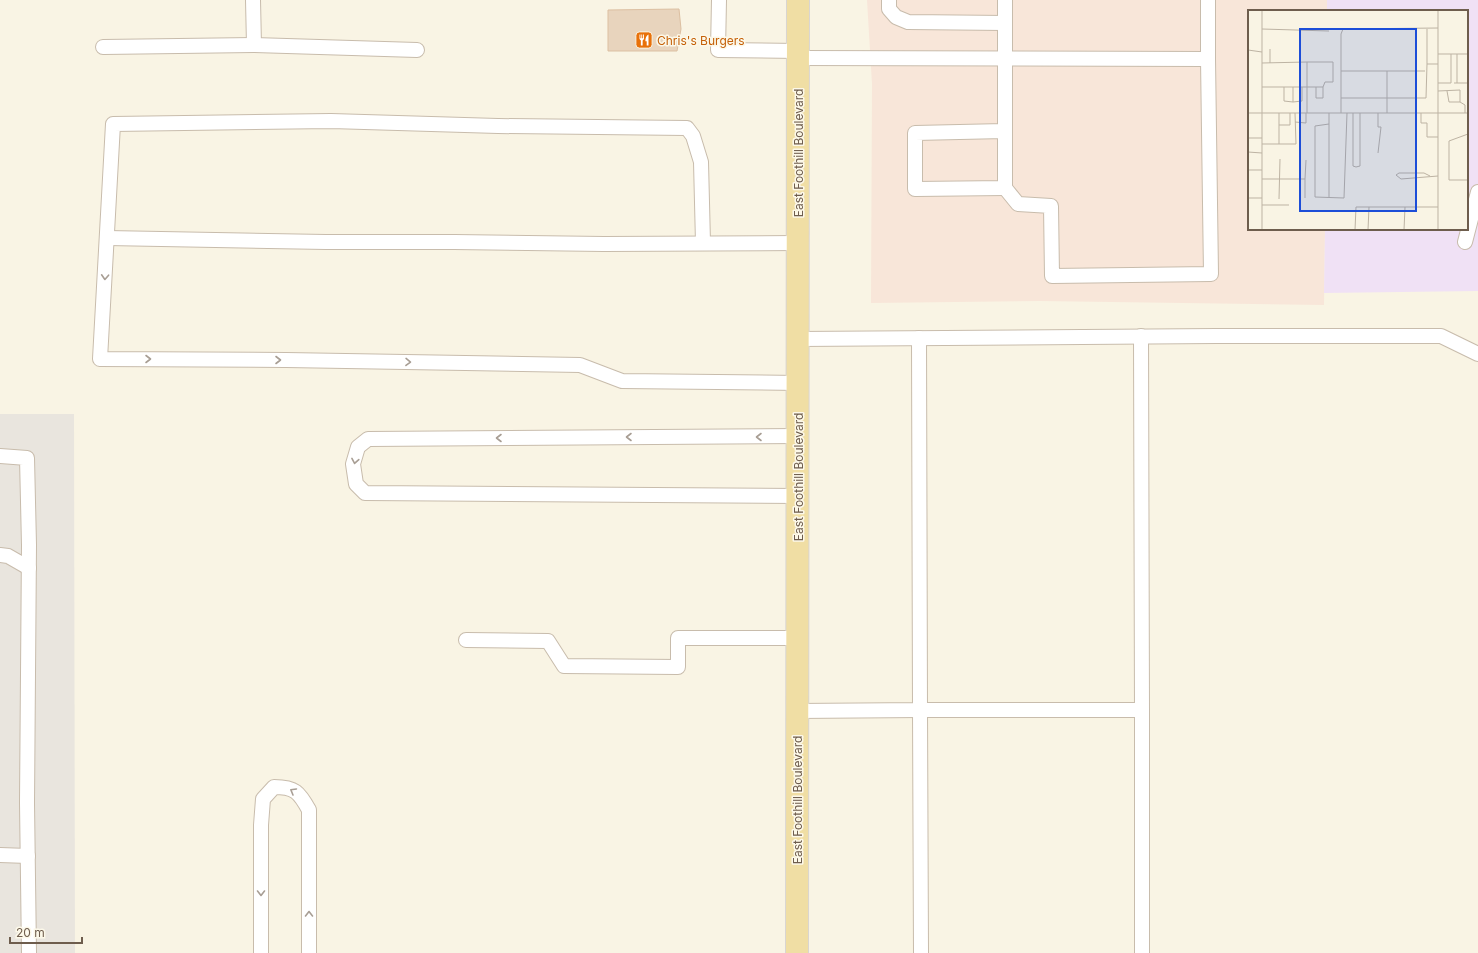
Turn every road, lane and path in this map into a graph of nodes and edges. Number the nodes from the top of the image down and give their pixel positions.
1 (253, 0) edge
2 (719, 0) edge
3 (798, 0) edge
4 (889, 0) edge
5 (1005, 0) edge
6 (1208, 0) edge
7 (1005, 23) junction
8 (254, 45) junction
9 (103, 47) dead end
10 (417, 50) dead end
11 (798, 55) junction
12 (1005, 59) junction
13 (1208, 59) junction
14 (1004, 131) junction
15 (1005, 188) junction
16 (1478, 192) edge
17 (107, 238) junction
18 (1465, 242) dead end
19 (703, 243) junction
20 (798, 243) junction
21 (1141, 336) junction
22 (919, 338) junction
23 (798, 339) junction
24 (1478, 354) edge
25 (798, 383) junction
26 (798, 436) junction
27 (0, 456) edge
28 (798, 496) junction
29 (0, 556) edge
30 (29, 568) junction
31 (798, 638) junction
32 (466, 640) dead end
33 (797, 710) junction
34 (920, 710) junction
35 (1142, 710) junction
36 (0, 855) edge
37 (28, 856) junction
38 (29, 953) edge
39 (261, 953) edge
40 (309, 953) edge
41 (797, 953) edge
42 (921, 953) edge
43 (1142, 953) edge

1 - 8 lane
2 - 11 lane
3 - 11 main road, East Foothill Boulevard
4 - 7 lane
5 - 7 lane
6 - 13 lane
7 - 12 lane
8 - 9 lane
8 - 10 lane
11 - 12 lane
11 - 20 main road, East Foothill Boulevard
12 - 13 lane
12 - 14 lane
13 - 15 lane
14 - 15 lane
14 - 15 lane
16 - 18 lane
17 - 19 lane
17 - 19 lane
17 -> 25 lane
19 - 20 lane
20 - 23 main road, East Foothill Boulevard
21 - 22 lane
21 - 24 lane
21 - 35 lane
22 - 23 lane
22 - 34 lane
23 - 25 main road, East Foothill Boulevard
25 - 26 main road, East Foothill Boulevard
26 - 28 main road, East Foothill Boulevard
26 -> 28 lane
27 - 30 lane
28 - 31 main road, East Foothill Boulevard
29 - 30 lane
30 - 37 lane
31 - 32 lane
31 - 33 main road, East Foothill Boulevard
33 - 34 lane
33 - 41 main road, East Foothill Boulevard
34 - 35 lane
34 - 42 lane
35 - 43 lane
36 - 37 lane
37 - 38 lane
40 -> 39 lane

